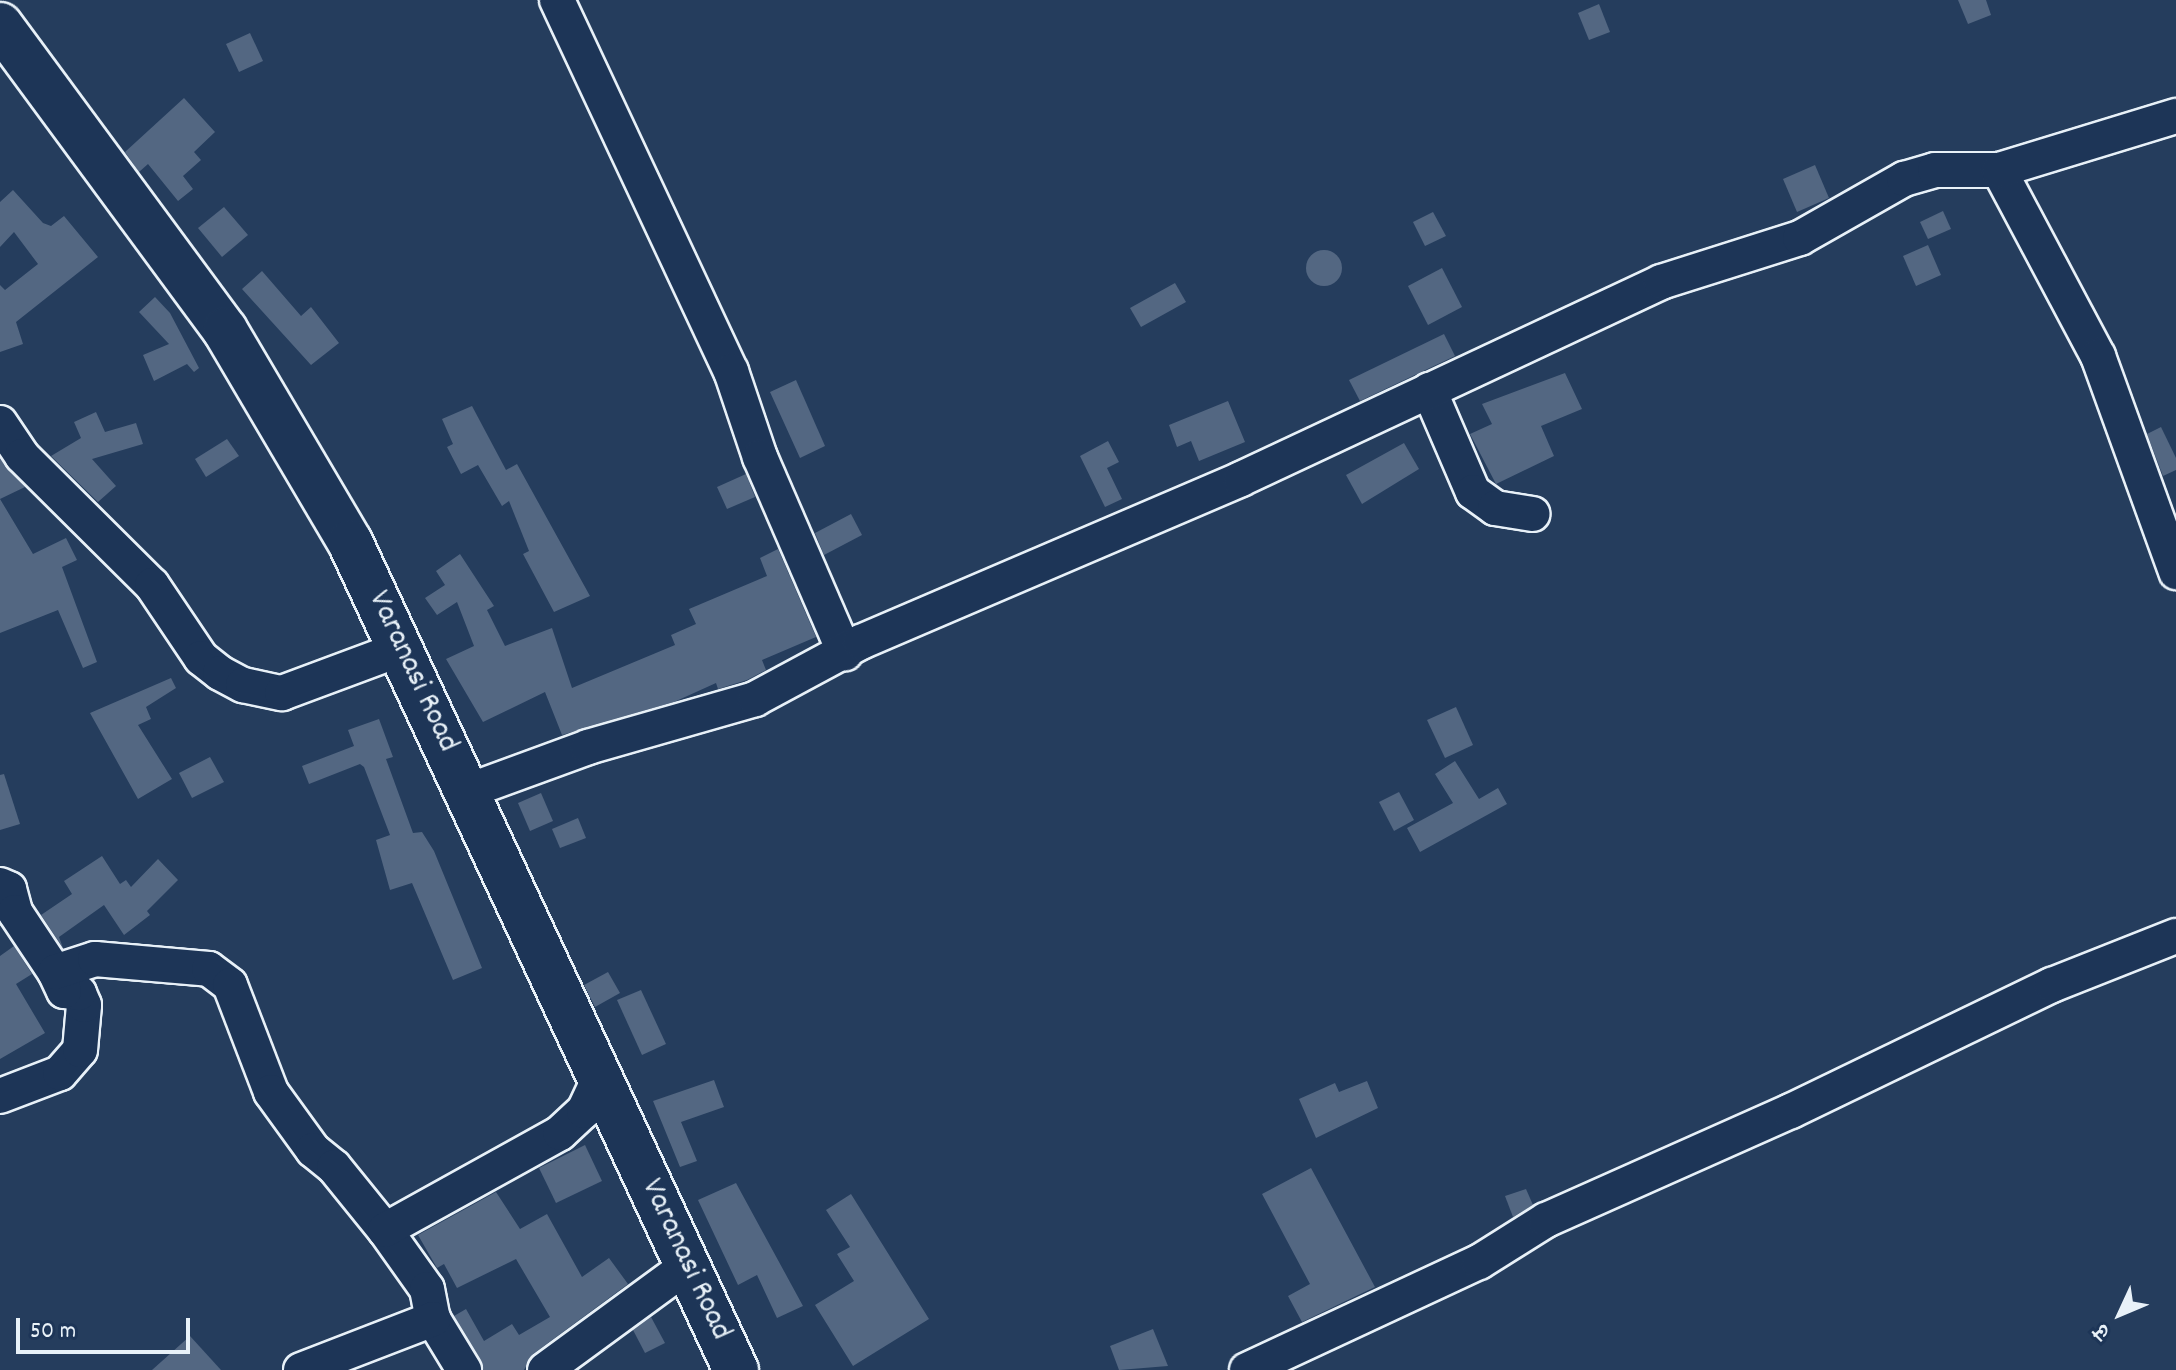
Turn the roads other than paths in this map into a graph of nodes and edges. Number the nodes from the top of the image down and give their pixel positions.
1 (557, 0) edge
2 (0, 25) edge
3 (2176, 116) edge
4 (1999, 170) junction
5 (1429, 390) junction
6 (0, 423) edge
7 (1533, 514) dead end
8 (2176, 572) edge
9 (403, 648) junction
10 (845, 653) junction
11 (468, 791) junction
12 (0, 885) edge
13 (2176, 936) edge
14 (55, 972) junction
15 (600, 1076) junction
16 (0, 1096) edge
17 (385, 1230) junction
18 (687, 1266) junction
19 (433, 1319) junction
20 (301, 1370) edge
21 (464, 1370) edge
22 (545, 1370) edge
23 (736, 1370) edge
24 (1247, 1370) edge

1 - 10 street
2 - 9 highway, Varanasi Road
3 - 4 street
4 - 5 street
4 - 8 street
5 - 7 street
5 - 10 street
6 - 9 street
9 - 11 highway, Varanasi Road
10 - 11 street
11 - 15 highway, Varanasi Road
12 - 14 street
13 - 24 street
14 - 16 street
14 - 17 street
15 - 17 street
15 - 18 highway, Varanasi Road
17 - 19 street
18 - 22 street
18 - 23 highway, Varanasi Road
19 - 20 street
19 - 21 street

